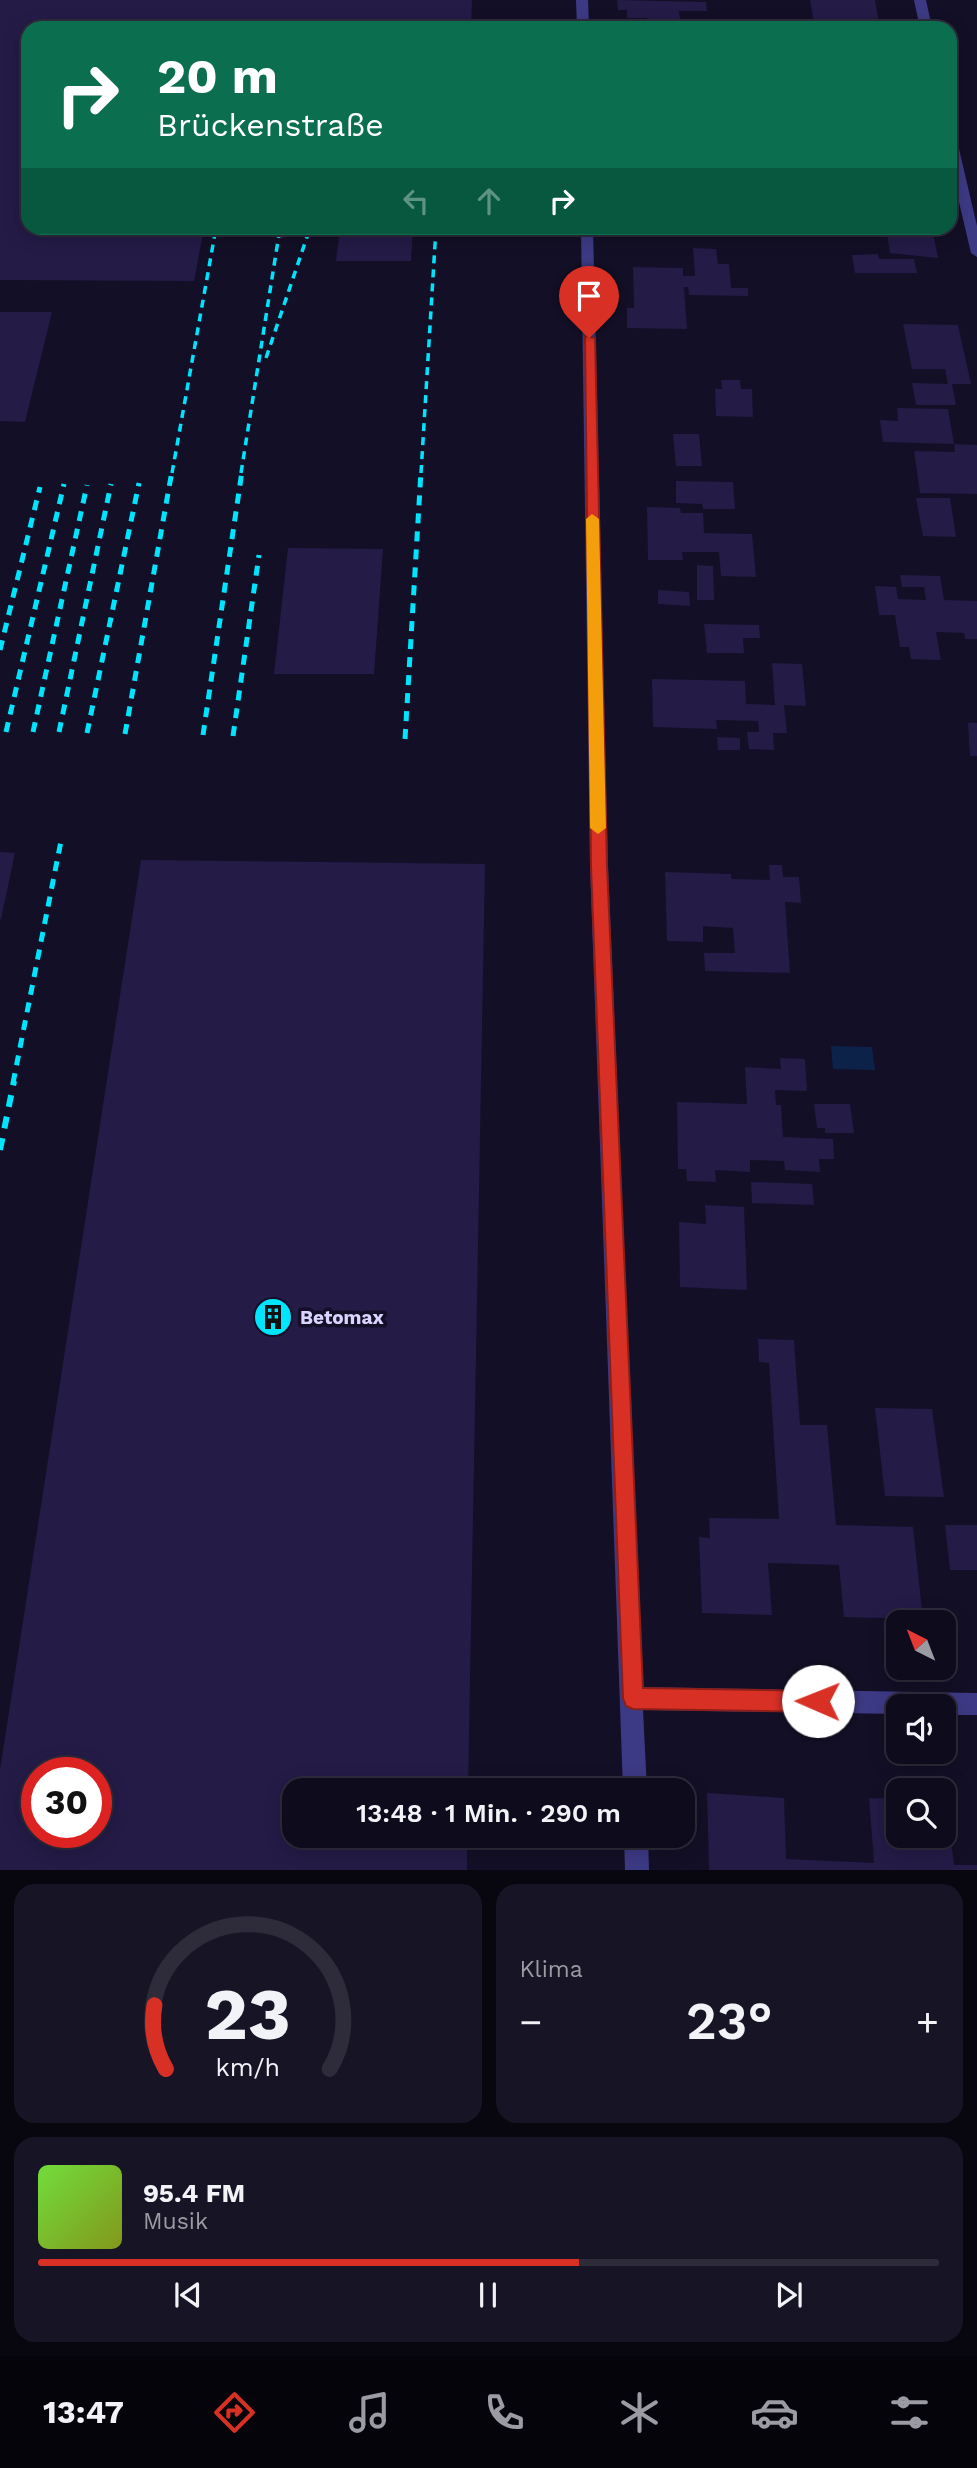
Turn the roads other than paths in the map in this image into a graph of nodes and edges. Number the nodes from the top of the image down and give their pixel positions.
1 (582, 0) edge
2 (920, 0) edge
3 (583, 21) edge
4 (924, 21) edge
5 (957, 166) edge
6 (587, 235) edge
7 (977, 253) edge
8 (633, 1698) junction
9 (977, 1704) edge
10 (635, 1778) edge
11 (636, 1848) edge
12 (637, 1870) edge

1 - 3 street
2 - 4 street
5 - 7 street
6 - 8 street
8 - 9 street
8 - 10 street
11 - 12 street

